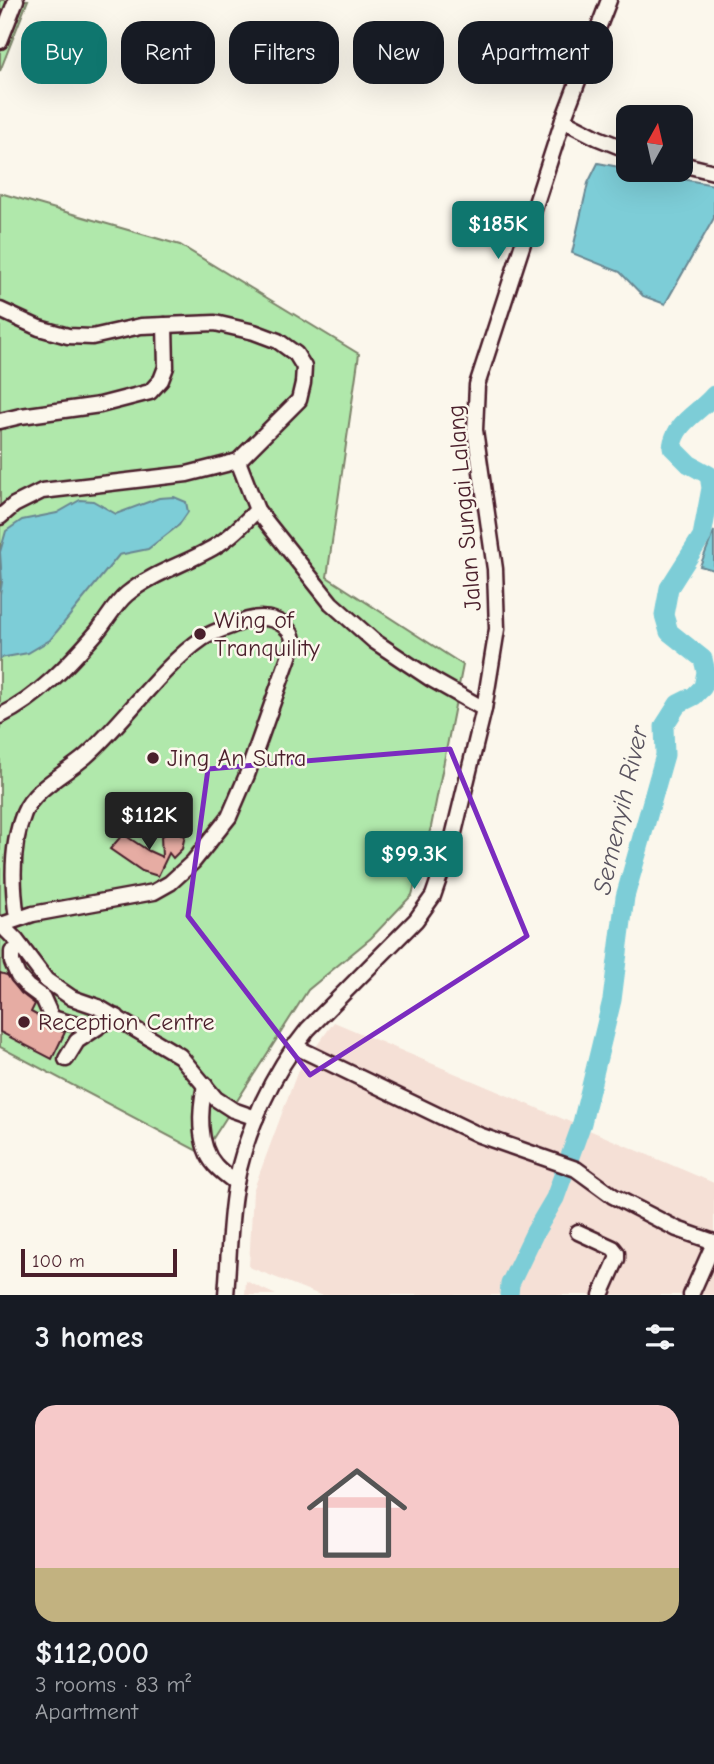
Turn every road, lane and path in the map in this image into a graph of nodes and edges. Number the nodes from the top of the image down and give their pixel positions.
1 (16, 0) edge
2 (609, 0) edge
3 (0, 41) edge
4 (563, 120) junction
5 (616, 145) edge
6 (693, 167) edge
7 (714, 172) edge
8 (0, 310) edge
9 (165, 325) junction
10 (0, 421) edge
11 (238, 461) junction
12 (257, 510) junction
13 (0, 517) edge
14 (484, 709) junction
15 (0, 716) edge
16 (17, 918) junction
17 (1, 924) edge
18 (19, 944) junction
19 (0, 951) edge
20 (117, 1017) junction
21 (100, 1027) junction
22 (294, 1046) junction
23 (66, 1059) dead end
24 (205, 1085) junction
25 (257, 1118) junction
26 (236, 1183) junction
27 (578, 1232) dead end
28 (714, 1242) edge
29 (226, 1295) edge
30 (601, 1295) edge
31 (691, 1295) edge

1 - 3 street
2 - 4 street, Jalan Sungai Lalang
4 - 5 street
4 - 14 street, Jalan Sungai Lalang
6 - 7 street
8 - 9 street
9 - 10 street
9 - 11 street
11 - 12 street
11 - 13 street
12 - 14 street
12 - 15 street
14 - 22 street, Jalan Sungai Lalang
16 - 16 street
16 - 17 street
17 - 18 street
18 - 19 street
18 - 20 street
18 - 21 street
20 - 21 street
20 - 24 street
21 - 23 street
22 - 25 street, Jalan Sungai Lalang
22 - 28 street
24 - 25 street
24 - 26 street
25 - 26 street, Jalan Sungai Lalang
26 - 29 street, Jalan Sungai Lalang
27 - 30 street
28 - 31 street

